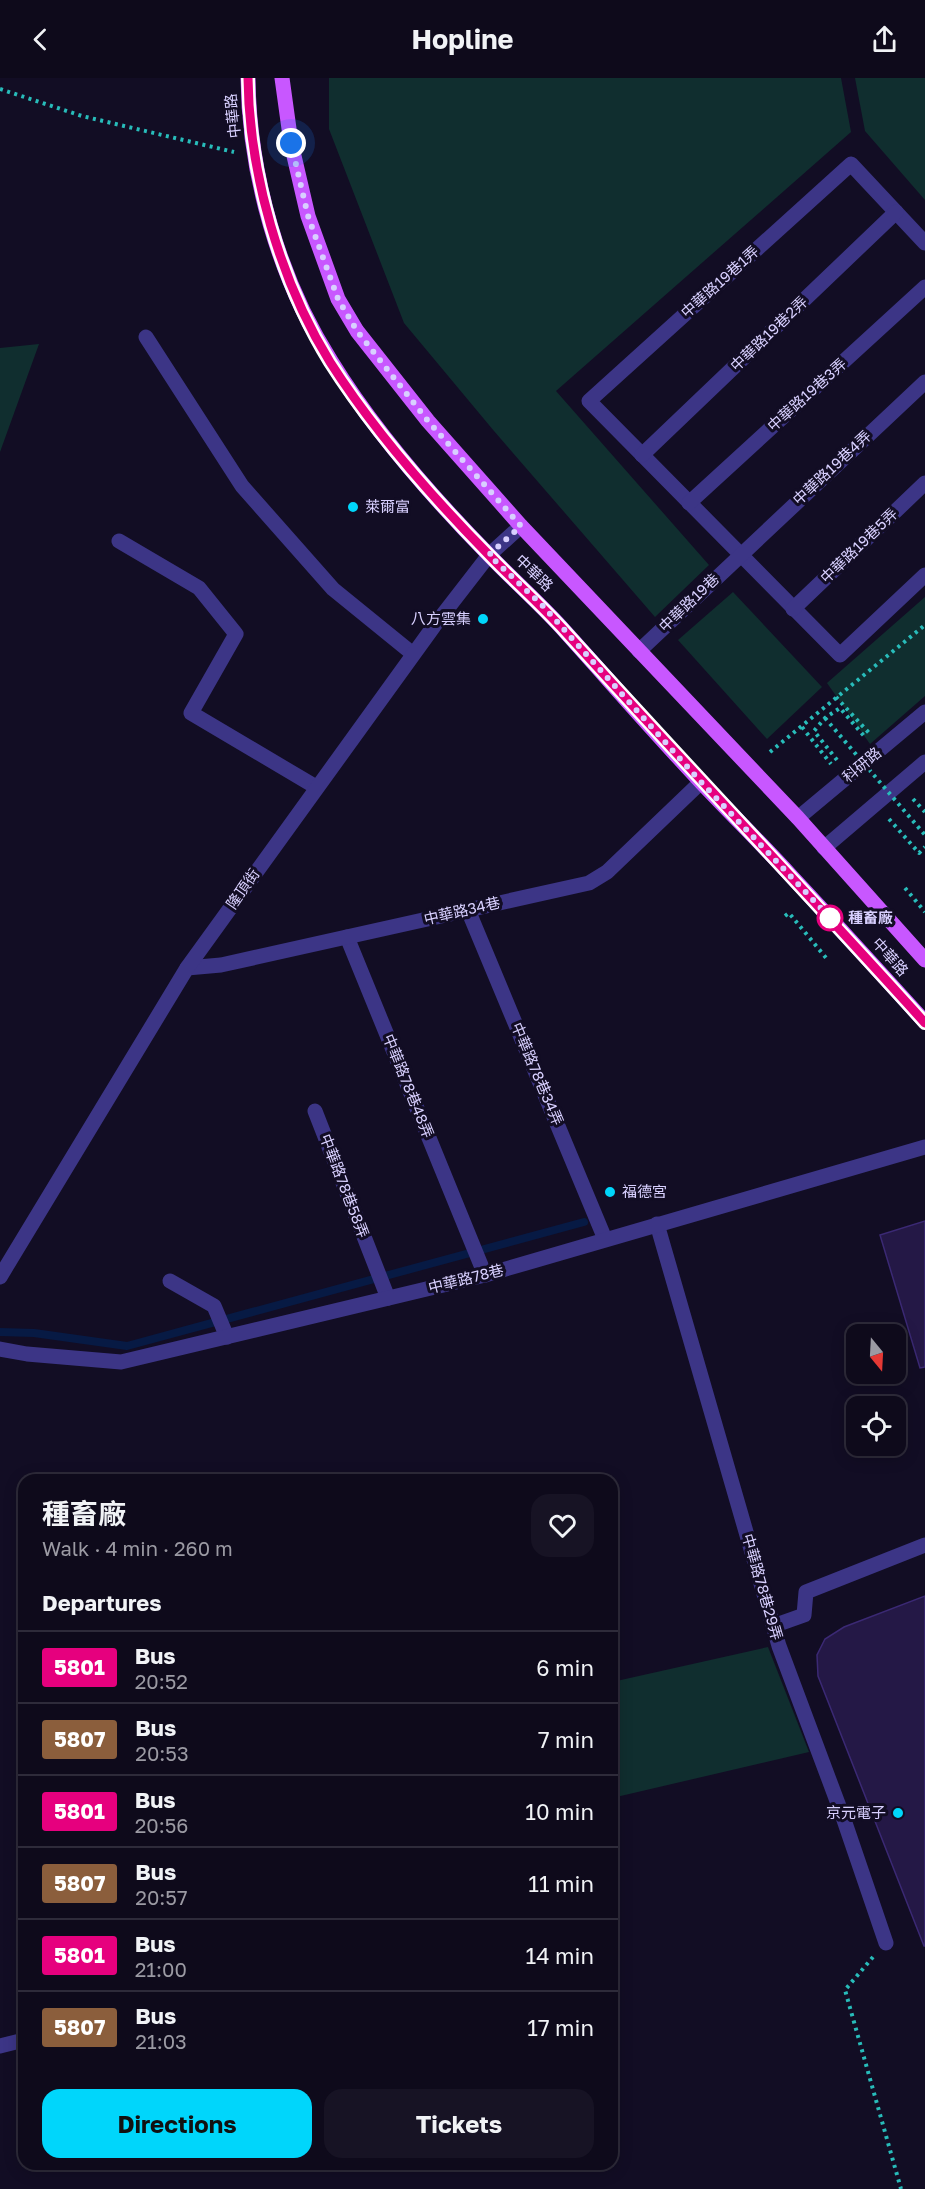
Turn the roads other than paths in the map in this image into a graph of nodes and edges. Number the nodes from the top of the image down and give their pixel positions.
1 (248, 78) edge
2 (282, 78) edge
3 (896, 212) junction
4 (925, 243) edge
5 (925, 287) edge
6 (146, 337) dead end
7 (925, 382) edge
8 (642, 455) junction
9 (925, 483) edge
10 (689, 503) junction
11 (521, 526) junction
12 (119, 541) dead end
13 (489, 555) junction
14 (739, 555) junction
15 (925, 575) edge
16 (794, 609) junction
17 (639, 651) junction
18 (413, 654) junction
19 (925, 712) edge
20 (925, 762) edge
21 (701, 782) junction
22 (316, 787) junction
23 (798, 818) junction
24 (825, 848) junction
25 (468, 910) junction
26 (347, 937) junction
27 (925, 960) edge
28 (187, 968) junction
29 (923, 1017) edge
30 (315, 1110) dead end
31 (925, 1147) edge
32 (657, 1224) junction
33 (605, 1239) junction
34 (484, 1275) junction
35 (0, 1277) edge
36 (170, 1281) dead end
37 (387, 1296) junction
38 (227, 1336) junction
39 (0, 1349) edge
40 (925, 1545) edge
41 (773, 1626) junction
42 (886, 1943) road end
43 (18, 2042) edge
44 (0, 2046) edge

1 - 13 main road, 中華路
2 - 11 main road, 中華路
3 - 4 street
3 - 8 street, 中華路19巷2弄
3 - 8 street, 中華路19巷1弄
5 - 10 street, 中華路19巷3弄
6 - 18 street
7 - 14 street, 中華路19巷4弄
8 - 10 street
9 - 16 street, 中華路19巷5弄
10 - 14 street
11 - 13 street, 隆頂街
11 - 17 main road, 中華路
12 - 22 street
13 - 18 street, 隆頂街
13 - 21 main road, 中華路
14 - 16 street
14 - 17 street, 中華路19巷
15 - 16 street
17 - 23 main road, 中華路
18 - 22 street, 隆頂街
19 - 23 street, 科研路
20 - 24 street
21 - 25 street, 中華路34巷
21 - 29 main road, 中華路
22 - 28 street, 隆頂街
23 - 24 main road, 中華路
24 - 27 main road, 中華路
25 - 26 street, 中華路34巷
25 - 33 street, 中華路78巷34弄
26 - 28 street, 中華路34巷
26 - 34 street, 中華路78巷48弄
28 - 35 street, 隆頂街
30 - 37 street, 中華路78巷58弄
31 - 32 street, 中華路78巷
32 - 33 street, 中華路78巷
32 - 41 street, 中華路78巷29弄
33 - 34 street, 中華路78巷
34 - 37 street, 中華路78巷
36 - 38 street
37 - 38 street, 中華路78巷
38 - 39 street, 中華路78巷
40 - 41 street
41 - 42 street, 中華路78巷29弄
43 - 44 street

